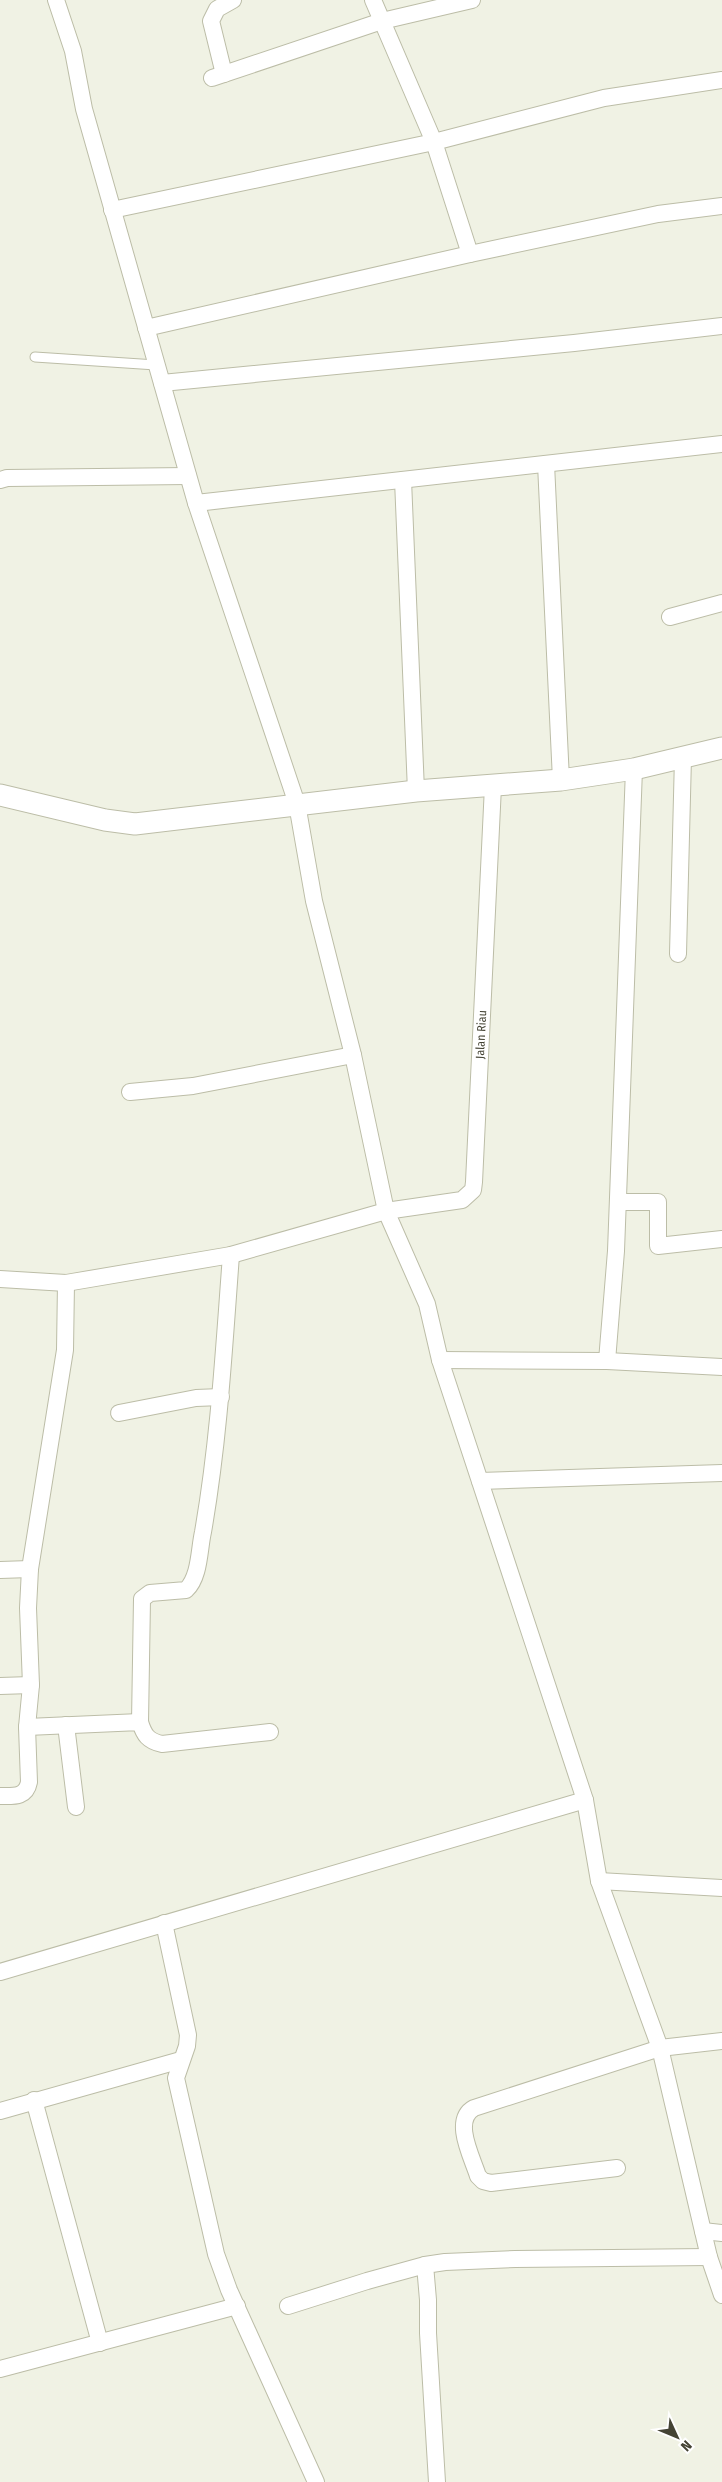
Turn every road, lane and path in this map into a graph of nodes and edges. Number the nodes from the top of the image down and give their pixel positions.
1 (56, 0) edge
2 (233, 0) edge
3 (373, 0) edge
4 (472, 0) edge
5 (382, 21) junction
6 (722, 80) edge
7 (434, 142) junction
8 (722, 206) edge
9 (112, 210) junction
10 (470, 254) junction
11 (722, 326) edge
12 (146, 328) junction
13 (35, 357) dead end
14 (156, 365) junction
15 (162, 383) junction
16 (722, 444) edge
17 (546, 464) junction
18 (188, 476) junction
19 (0, 480) edge
20 (403, 480) junction
21 (196, 503) junction
22 (722, 603) edge
23 (670, 617) dead end
24 (722, 748) edge
25 (683, 758) junction
26 (634, 769) junction
27 (561, 780) junction
28 (493, 786) junction
29 (416, 791) junction
30 (0, 795) edge
31 (297, 804) junction
32 (678, 954) dead end
33 (353, 1055) junction
34 (130, 1092) dead end
35 (618, 1202) junction
36 (386, 1211) junction
37 (722, 1239) edge
38 (231, 1255) junction
39 (0, 1279) edge
40 (66, 1283) junction
41 (440, 1360) junction
42 (608, 1361) junction
43 (722, 1366) edge
44 (221, 1397) junction
45 (119, 1413) dead end
46 (722, 1473) edge
47 (480, 1481) junction
48 (30, 1569) junction
49 (0, 1570) edge
50 (31, 1685) junction
51 (0, 1686) edge
52 (140, 1722) junction
53 (66, 1725) junction
54 (27, 1727) junction
55 (270, 1732) dead end
56 (0, 1796) edge
57 (586, 1800) junction
58 (76, 1807) dead end
59 (599, 1881) junction
60 (722, 1888) edge
61 (164, 1923) junction
62 (0, 1972) edge
63 (722, 2041) edge
64 (660, 2048) junction
65 (181, 2060) junction
66 (34, 2100) junction
67 (0, 2111) edge
68 (617, 2168) dead end
69 (703, 2231) junction
70 (722, 2233) edge
71 (709, 2257) junction
72 (425, 2265) junction
73 (722, 2295) edge
74 (237, 2306) junction
75 (288, 2306) dead end
76 (100, 2343) junction
77 (0, 2369) edge
78 (316, 2482) edge
79 (437, 2482) edge

1 - 9 street
2 - 5 street
3 - 5 street
4 - 5 street
5 - 7 street
6 - 7 street
7 - 9 street
7 - 10 street
8 - 10 street
9 - 12 street
10 - 12 street
11 - 15 street
12 - 14 street
13 - 14 lane
14 - 15 street
15 - 18 street
16 - 17 street
17 - 20 street
17 - 27 street
18 - 19 street
18 - 21 street
20 - 21 street
20 - 29 street
21 - 31 street
22 - 23 street
24 - 25 street
25 - 26 street
25 - 32 street
26 - 27 street
26 - 35 street
27 - 28 street
28 - 29 street
28 - 36 street, Jalan Riau
29 - 31 street
30 - 31 street
31 - 33 street
33 - 34 street
33 - 36 street
35 - 37 street
35 - 42 street
36 - 38 street, Jalan Riau
36 - 41 street
38 - 40 street, Jalan Riau
38 - 44 street
39 - 40 street, Jalan Riau
40 - 48 street
41 - 42 street
41 - 47 street
42 - 43 street
44 - 45 street
44 - 52 street
46 - 47 street
47 - 57 street
48 - 49 street
48 - 50 street
50 - 51 street
50 - 54 street
52 - 53 street
52 - 55 street
53 - 54 street
53 - 58 street
54 - 56 street
57 - 59 street
57 - 61 street
59 - 60 street
59 - 64 street
61 - 62 street
61 - 65 street
63 - 64 street
64 - 68 street
64 - 69 street
65 - 66 street
65 - 74 street
66 - 67 street
66 - 76 street
69 - 70 street
69 - 71 street
71 - 72 street
71 - 73 street
72 - 75 street
72 - 79 street
74 - 76 street
74 - 78 street
76 - 77 street

